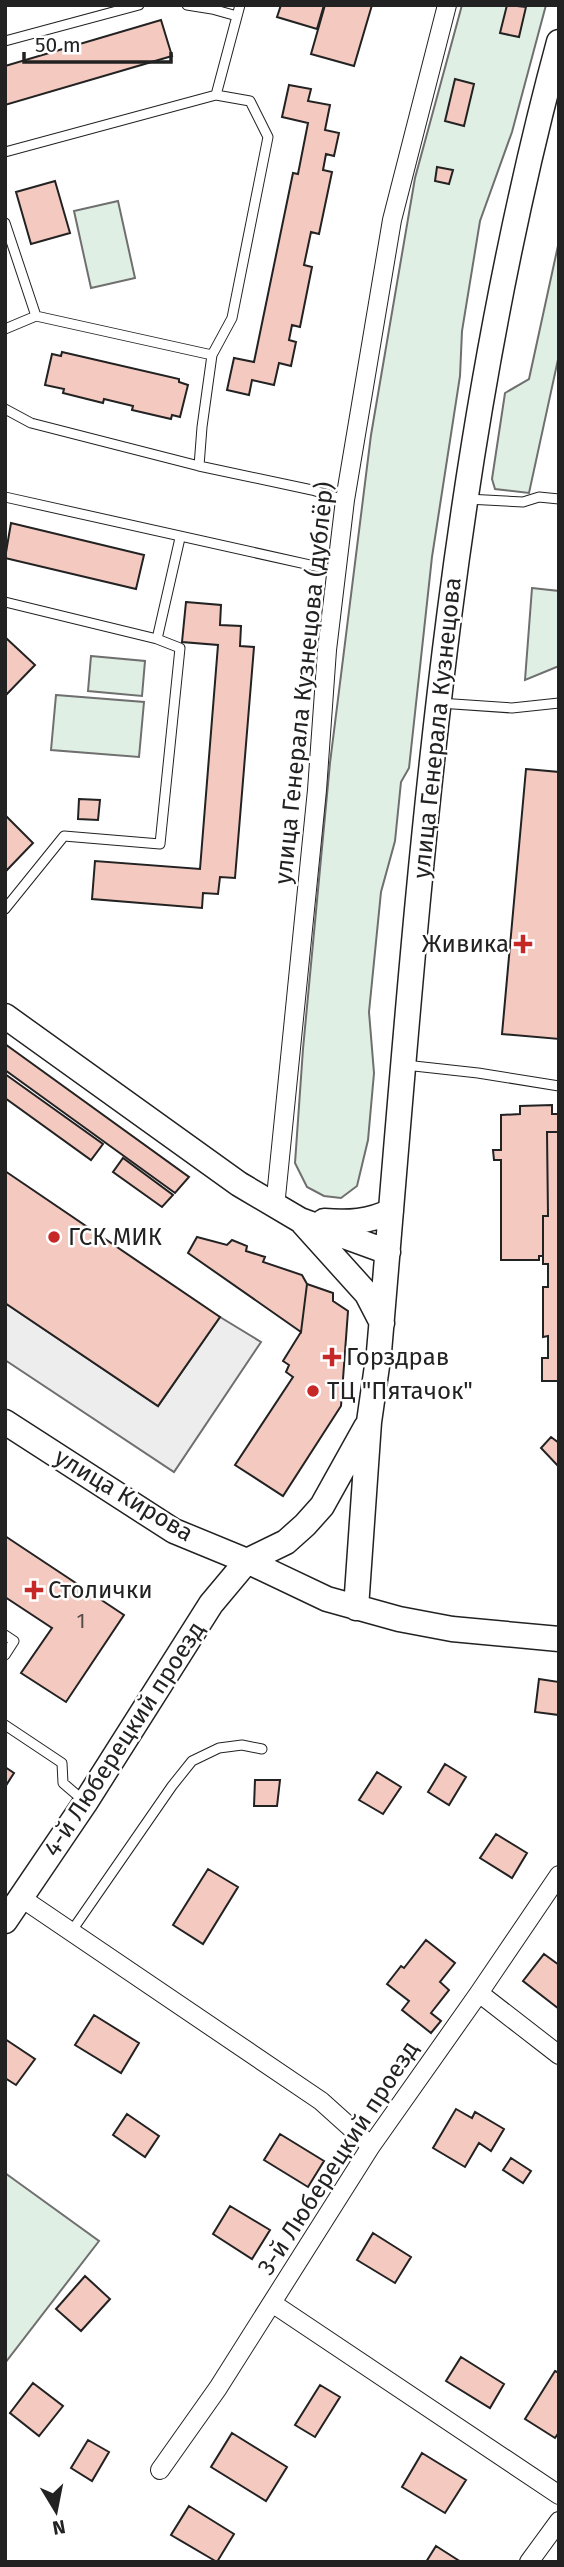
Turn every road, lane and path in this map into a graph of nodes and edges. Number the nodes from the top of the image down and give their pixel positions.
1 (139, 5) edge
2 (187, 5) edge
3 (240, 5) edge
4 (447, 5) edge
5 (237, 16) junction
6 (5, 41) edge
7 (559, 42) edge
8 (216, 95) junction
9 (5, 152) edge
10 (5, 223) edge
11 (36, 316) junction
12 (5, 329) edge
13 (212, 355) junction
14 (5, 409) edge
15 (199, 466) junction
16 (5, 497) edge
17 (465, 498) junction
18 (559, 499) edge
19 (345, 500) junction
20 (180, 538) junction
21 (337, 571) junction
22 (5, 601) edge
23 (157, 639) junction
24 (437, 703) junction
25 (559, 703) edge
26 (5, 909) edge
27 (5, 1016) edge
28 (404, 1065) junction
29 (559, 1086) edge
30 (275, 1207) junction
31 (391, 1212) junction
32 (300, 1220) junction
33 (388, 1252) junction
34 (382, 1323) junction
35 (5, 1422) edge
36 (369, 1422) junction
37 (247, 1561) junction
38 (356, 1608) junction
39 (5, 1635) edge
40 (559, 1639) edge
41 (5, 1655) edge
42 (5, 1725) edge
43 (262, 1749) dead end
44 (85, 1803) junction
45 (559, 1875) edge
46 (20, 1897) junction
47 (5, 1921) edge
48 (71, 1932) junction
49 (479, 1993) junction
50 (559, 2055) edge
51 (371, 2146) junction
52 (272, 2303) junction
53 (160, 2470) dead end
54 (559, 2495) edge
55 (559, 2521) edge
56 (529, 2562) edge

1 - 6 lane
2 - 5 lane
3 - 5 lane
4 - 19 street, улица Генерала Кузнецова (дублёр)
5 - 8 lane
7 - 17 main road, улица Генерала Кузнецова
8 - 9 lane
8 - 13 lane
10 - 11 lane
11 - 12 lane
11 - 13 lane
13 - 15 lane
14 - 15 lane
15 - 19 lane
16 - 20 lane
17 - 18 lane
17 - 24 main road, улица Генерала Кузнецова
19 - 21 street, улица Генерала Кузнецова (дублёр)
20 - 21 lane
20 - 23 lane
21 - 30 street, улица Генерала Кузнецова (дублёр)
22 - 23 lane
23 - 26 lane
24 - 25 lane
24 - 28 main road, улица Генерала Кузнецова
27 - 30 main road
28 - 29 lane
28 - 31 main road, улица Генерала Кузнецова
30 - 32 main road
31 - 32 main road
31 - 33 main road, улица Генерала Кузнецова
32 - 33 main road
32 - 34 main road
33 - 34 main road, улица Генерала Кузнецова
34 - 36 main road, улица Генерала Кузнецова
35 - 37 main road, улица Кирова
36 - 37 main road, улица Генерала Кузнецова
36 - 38 main road, улица Генерала Кузнецова
37 - 38 main road, улица Кирова
37 - 44 main road, 4-й Люберецкий проезд
38 - 40 main road, улица Кирова
39 - 41 lane
42 - 44 lane
43 - 48 lane
44 - 46 main road, 4-й Люберецкий проезд
45 - 49 street, 3-й Люберецкий проезд
46 - 47 main road, 4-й Люберецкий проезд
46 - 48 street
48 - 51 street
49 - 50 street
49 - 51 street, 3-й Люберецкий проезд
51 - 52 street, 3-й Люберецкий проезд
52 - 53 street, 3-й Люберецкий проезд
52 - 54 street
55 - 56 street

